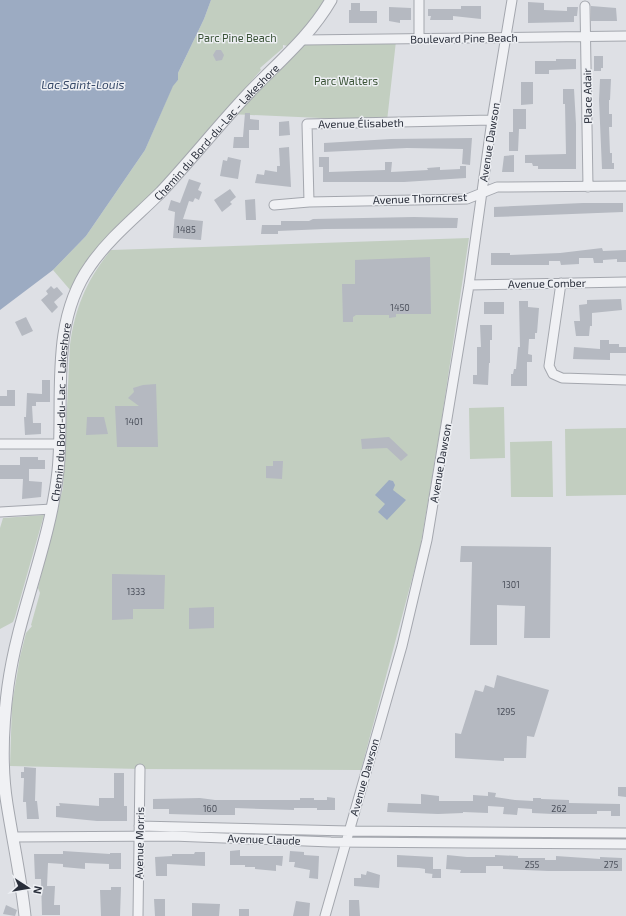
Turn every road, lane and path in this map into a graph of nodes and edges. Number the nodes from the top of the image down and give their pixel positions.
1 (331, 0) edge
2 (419, 0) edge
3 (512, 0) edge
4 (585, 6) dead end
5 (586, 36) junction
6 (626, 36) edge
7 (505, 37) junction
8 (418, 39) junction
9 (303, 40) junction
10 (492, 120) junction
11 (626, 186) edge
12 (588, 187) junction
13 (481, 193) junction
14 (309, 202) junction
15 (274, 205) dead end
16 (626, 282) edge
17 (561, 283) junction
18 (469, 285) junction
19 (626, 380) edge
20 (0, 444) edge
21 (59, 444) junction
22 (52, 509) junction
23 (0, 512) edge
24 (140, 769) dead end
25 (2, 776) edge
26 (3, 788) edge
27 (139, 826) junction
28 (349, 831) junction
29 (516, 832) junction
30 (626, 833) edge
31 (13, 837) junction
32 (139, 837) junction
33 (346, 842) junction
34 (515, 844) junction
35 (626, 844) edge
36 (25, 916) edge
37 (138, 916) edge
38 (325, 916) edge

1 - 9 street, Chemin du Bord-du-Lac - Lakeshore
2 - 8 street
3 - 7 street, Avenue Dawson
4 - 5 street, Place Adair
5 - 6 street, Boulevard Pine Beach
5 - 7 street, Boulevard Pine Beach
5 - 12 street, Place Adair
7 - 8 street, Boulevard Pine Beach
7 - 10 street, Avenue Dawson
8 - 9 street, Boulevard Pine Beach
9 - 21 street, Chemin du Bord-du-Lac - Lakeshore
10 - 13 street, Avenue Dawson
10 - 14 street, Avenue Élisabeth
11 - 12 street, Avenue Thorncrest
12 - 13 street, Avenue Thorncrest
13 - 14 street, Avenue Thorncrest
13 - 18 street, Avenue Dawson
14 - 15 street, Avenue Thorncrest
16 - 17 street, Avenue Comber
17 - 18 street, Avenue Comber
17 - 19 street
18 - 28 street, Avenue Dawson
20 - 21 street
21 - 22 street, Chemin du Bord-du-Lac - Lakeshore
22 - 23 street
22 - 25 street, Chemin du Bord-du-Lac - Lakeshore
24 - 27 street, Avenue Morris
25 - 26 street, Chemin du Bord-du-Lac - Lakeshore
26 - 31 street, Chemin du Bord-du-Lac - Lakeshore
27 - 28 street, Avenue Claude
27 - 32 street, Avenue Morris
28 - 29 street, Avenue Claude
28 - 33 street, Avenue Dawson
29 - 30 street, Avenue Claude
29 - 34 street
31 - 32 street, Avenue Claude
31 - 36 street, Chemin du Bord-du-Lac - Lakeshore
32 - 33 street, Avenue Claude
32 - 37 street, Avenue Morris
33 - 34 street, Avenue Claude
33 - 38 street, Avenue Dawson
34 - 35 street, Avenue Claude

